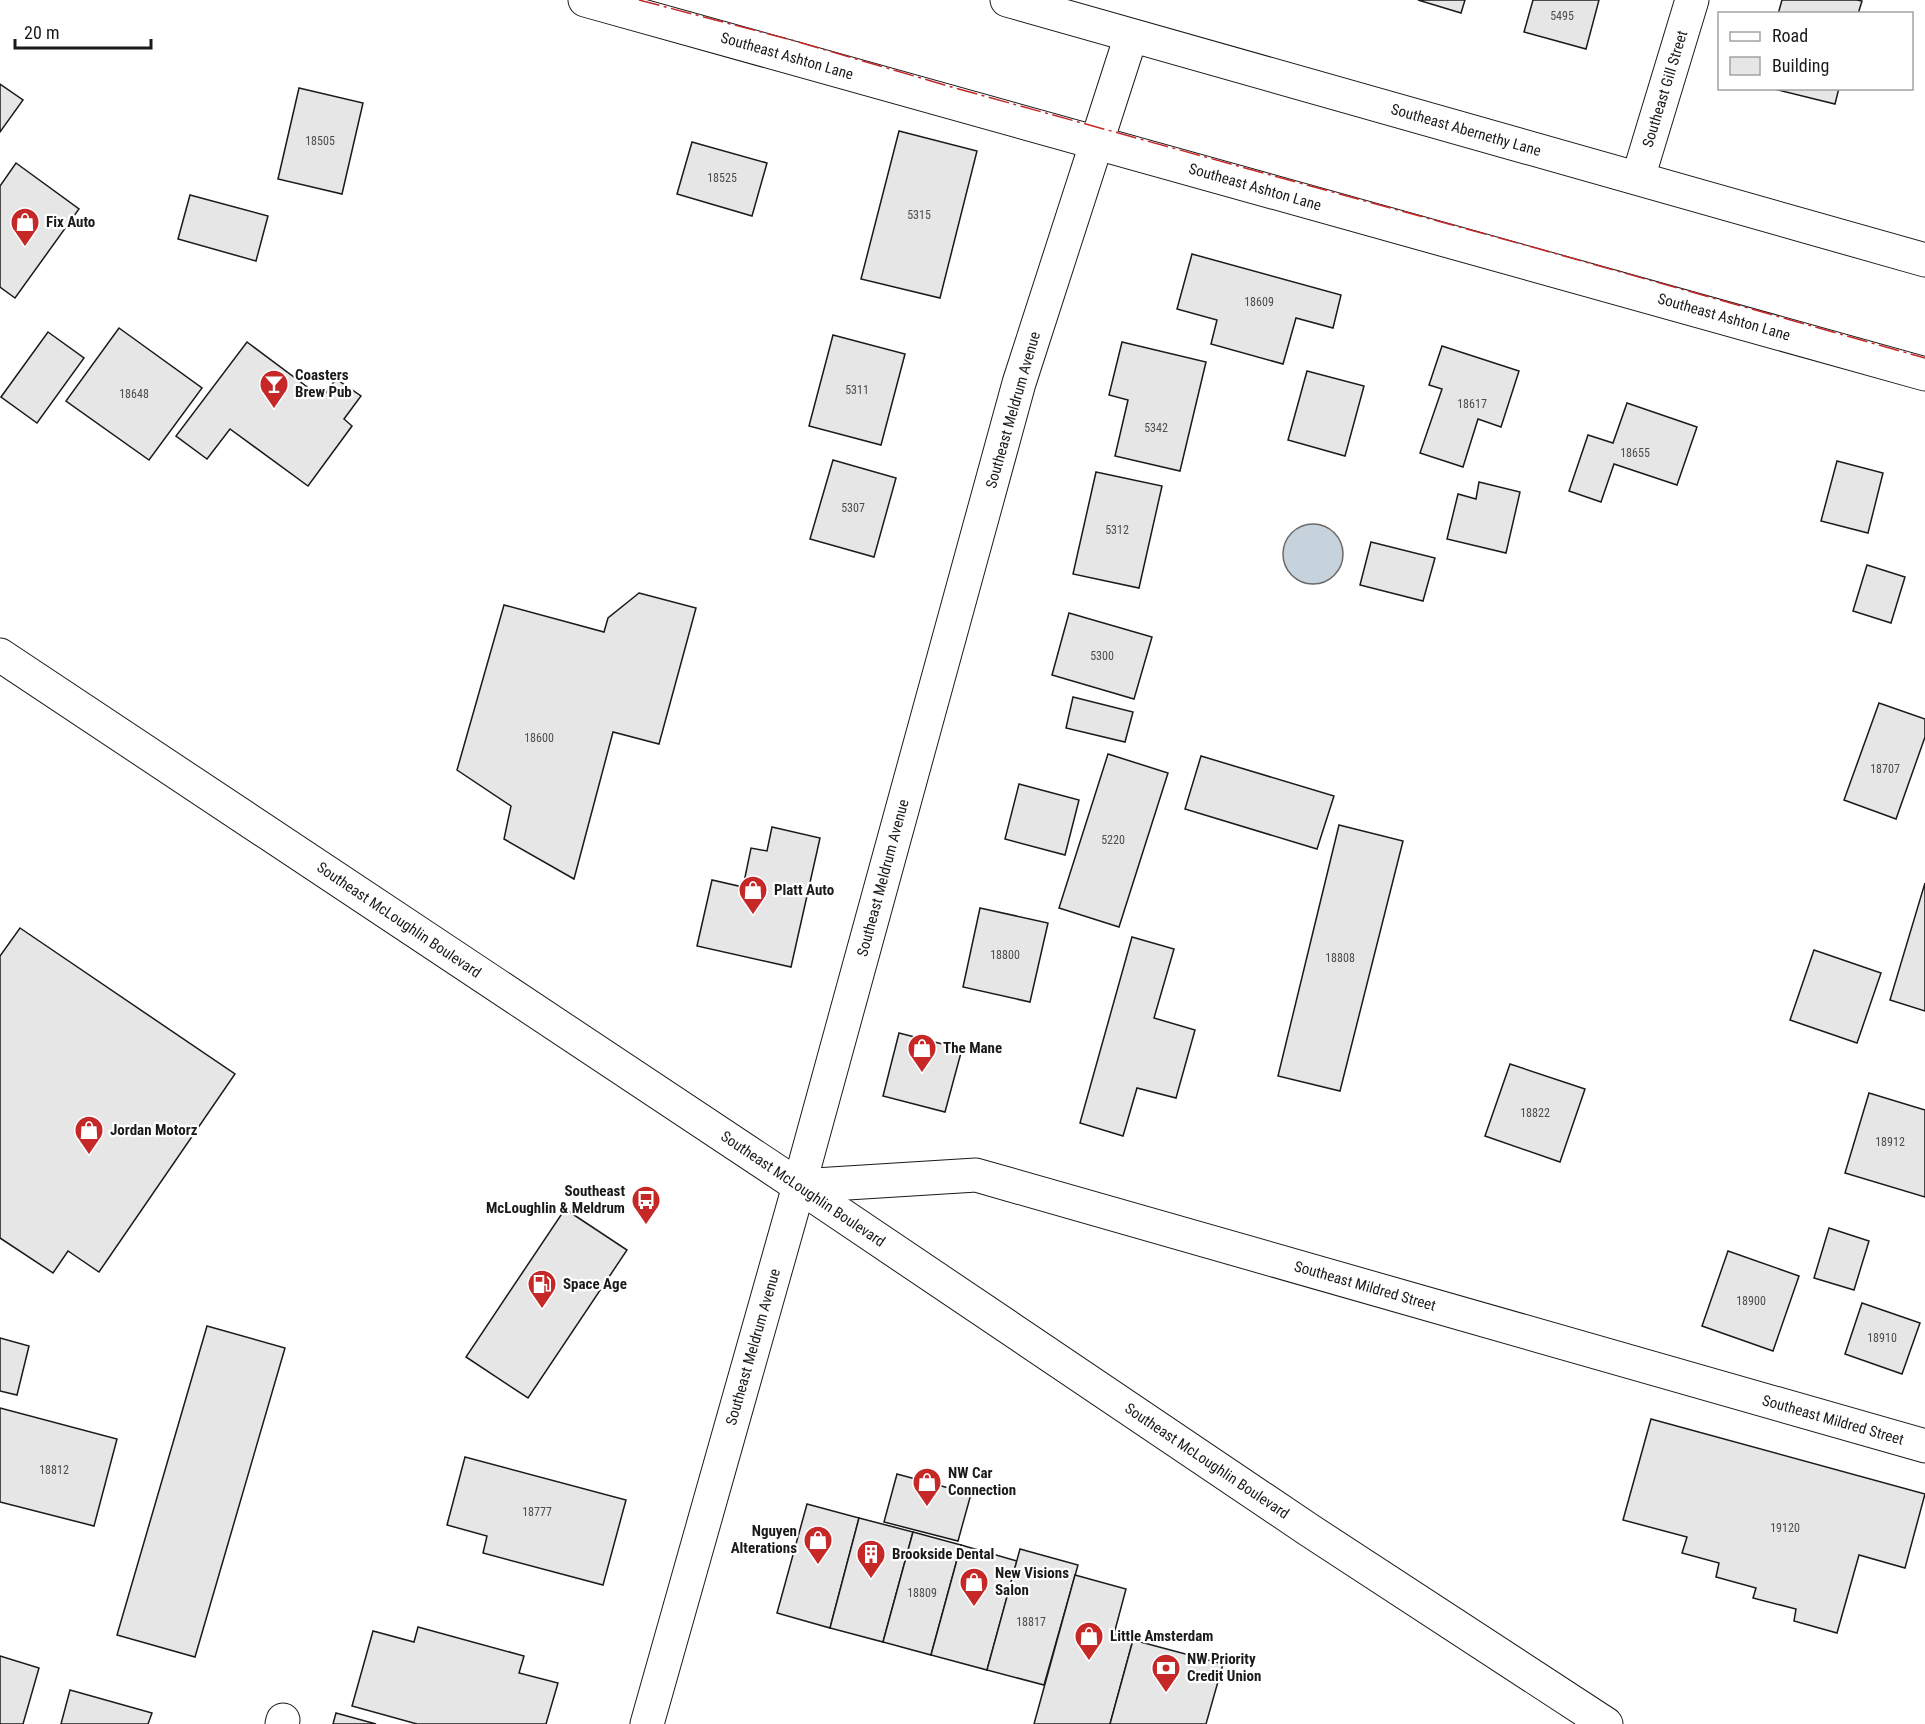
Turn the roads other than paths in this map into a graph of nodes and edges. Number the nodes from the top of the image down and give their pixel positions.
1 (585, 0) edge
2 (1006, 0) edge
3 (1692, 0) edge
4 (1131, 36) junction
5 (1096, 142) junction
6 (1638, 178) junction
7 (1925, 260) edge
8 (1925, 374) edge
9 (0, 655) edge
10 (799, 1186) junction
11 (1925, 1446) edge
12 (647, 1724) edge
13 (1606, 1724) edge

1 - 5 street, Southeast Ashton Lane
2 - 4 street, Southeast Abernethy Lane
3 - 6 street, Southeast Gill Street
4 - 5 street, Southeast Meldrum Avenue
4 - 6 street, Southeast Abernethy Lane
5 - 8 street, Southeast Ashton Lane
5 - 10 street, Southeast Meldrum Avenue
6 - 7 street, Southeast Abernethy Lane
9 - 10 street, Southeast McLoughlin Boulevard
10 - 11 street, Southeast Mildred Street
10 - 12 street, Southeast Meldrum Avenue
10 - 13 street, Southeast McLoughlin Boulevard

